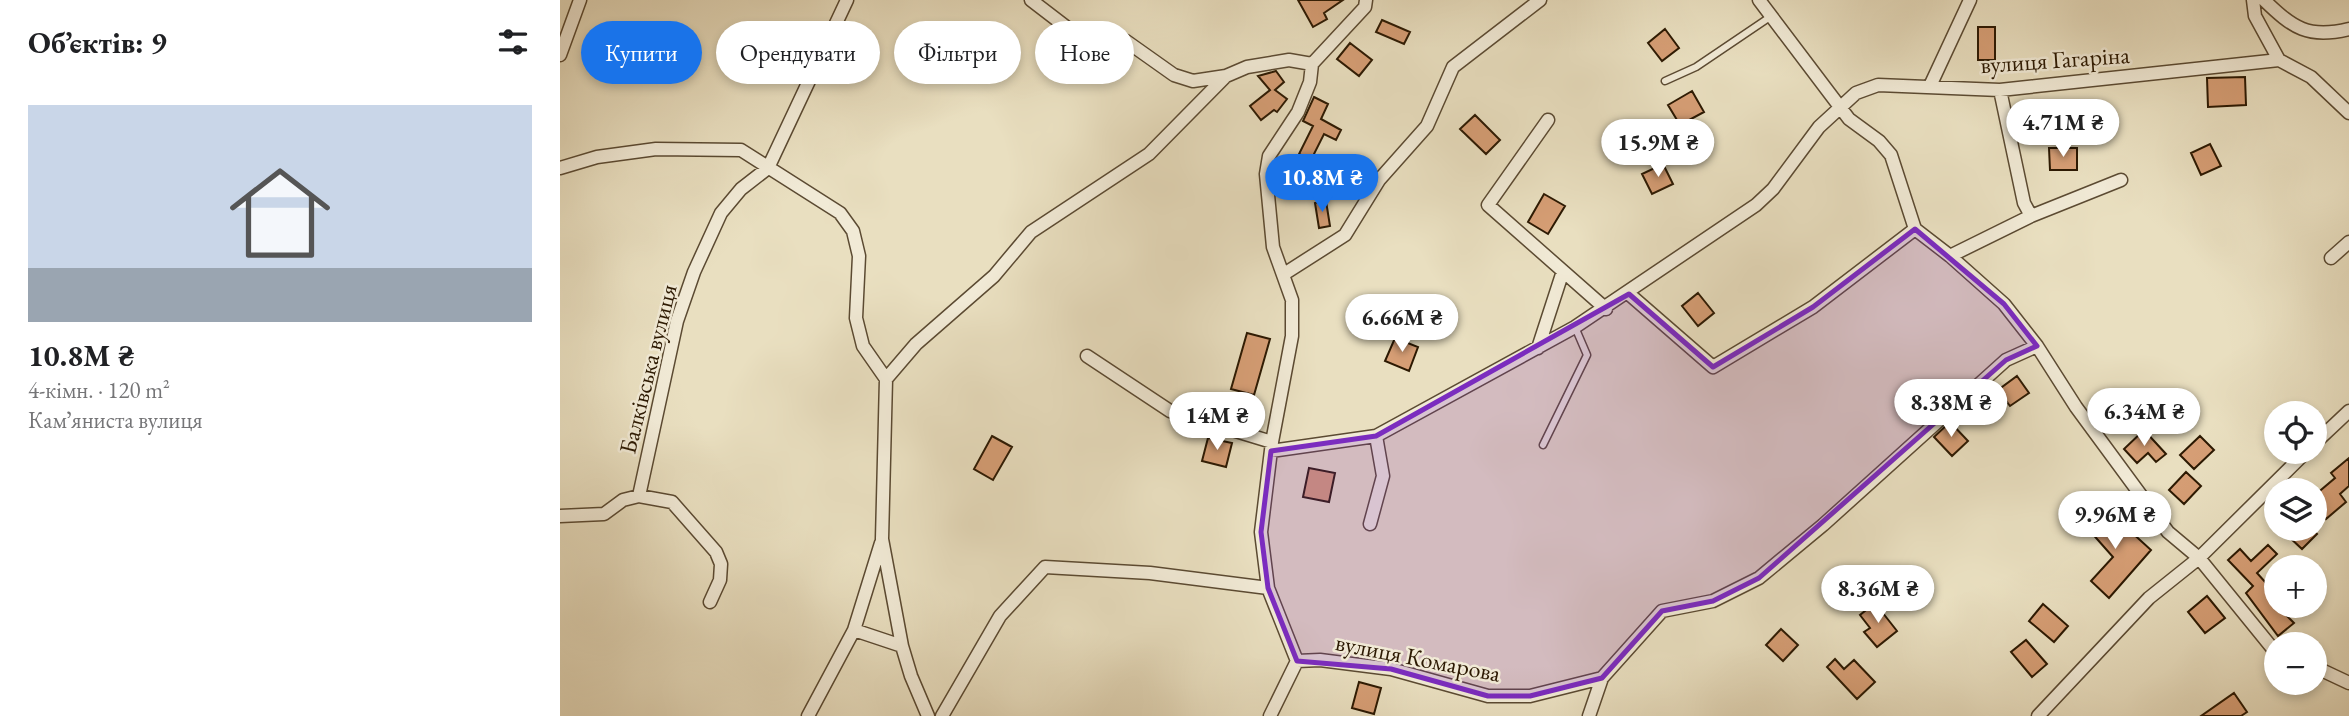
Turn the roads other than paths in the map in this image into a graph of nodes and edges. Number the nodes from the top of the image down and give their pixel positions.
1 (580, 0) edge
2 (846, 0) edge
3 (1031, 0) edge
4 (1366, 0) edge
5 (1540, 0) edge
6 (1759, 0) edge
7 (1970, 0) edge
8 (2253, 0) edge
9 (2264, 0) edge
10 (1770, 17) junction
11 (2349, 29) edge
12 (560, 55) edge
13 (2279, 60) junction
14 (1312, 64) junction
15 (1226, 76) junction
16 (1665, 82) dead end
17 (1930, 86) junction
18 (2000, 90) junction
19 (1840, 106) junction
20 (2349, 113) edge
21 (1548, 120) dead end
22 (560, 168) edge
23 (768, 168) junction
24 (2121, 180) dead end
25 (2031, 216) junction
26 (1915, 229) junction
27 (2349, 242) edge
28 (1950, 256) junction
29 (2331, 258) dead end
30 (1563, 271) junction
31 (1284, 274) junction
32 (1629, 294) junction
33 (1606, 309) junction
34 (1575, 327) junction
35 (2037, 346) junction
36 (1538, 348) junction
37 (1087, 356) dead end
38 (886, 379) junction
39 (2349, 411) edge
40 (2327, 432) edge
41 (1376, 436) junction
42 (1543, 444) dead end
43 (1271, 446) junction
44 (2294, 464) edge
45 (639, 496) junction
46 (560, 516) edge
47 (1370, 524) dead end
48 (882, 539) junction
49 (2199, 558) junction
50 (1268, 588) junction
51 (710, 602) dead end
52 (854, 630) junction
53 (2264, 638) edge
54 (902, 646) junction
55 (1297, 661) junction
56 (2327, 673) edge
57 (1602, 678) junction
58 (2349, 683) edge
59 (807, 713) edge
60 (928, 716) edge
61 (942, 716) edge
62 (1270, 716) edge
63 (1589, 716) edge
64 (2038, 716) edge

1 - 12 street
2 - 23 street, Балківська вулиця
3 - 15 street
4 - 14 street
5 - 31 street
6 - 10 street
7 - 17 street
8 - 13 street
9 - 11 street
10 - 16 lane
10 - 19 street
13 - 18 street, вулиця Гагаріна
13 - 20 street
14 - 15 street
14 - 31 street
15 - 38 street
17 - 18 street, вулиця Гагаріна
17 - 19 street, вулиця Гагаріна
18 - 25 street
19 - 26 street
19 - 32 street, вулиця Гагаріна
21 - 30 street
22 - 23 street
23 - 38 street
23 - 45 street, Балківська вулиця
24 - 25 street
25 - 28 street
26 - 28 street
26 - 32 street
27 - 29 street
28 - 35 street
30 - 33 street
30 - 36 street
31 - 43 street
32 - 33 street, вулиця Гагаріна
33 - 34 street, вулиця Гагаріна
34 - 36 street, вулиця Гагаріна
34 - 42 lane
35 - 49 street
35 - 57 street
36 - 41 street, вулиця Гагаріна
37 - 43 street
38 - 48 street
39 - 40 street
41 - 43 street, вулиця Гагаріна
41 - 47 street
43 - 50 street
44 - 49 street
45 - 46 street
45 - 51 street
48 - 52 street
48 - 54 street
49 - 53 street
49 - 64 street
50 - 55 street
50 - 61 street
52 - 54 street
52 - 59 street
54 - 60 street
55 - 57 street, вулиця Комарова
55 - 62 street
56 - 58 street
57 - 63 street

